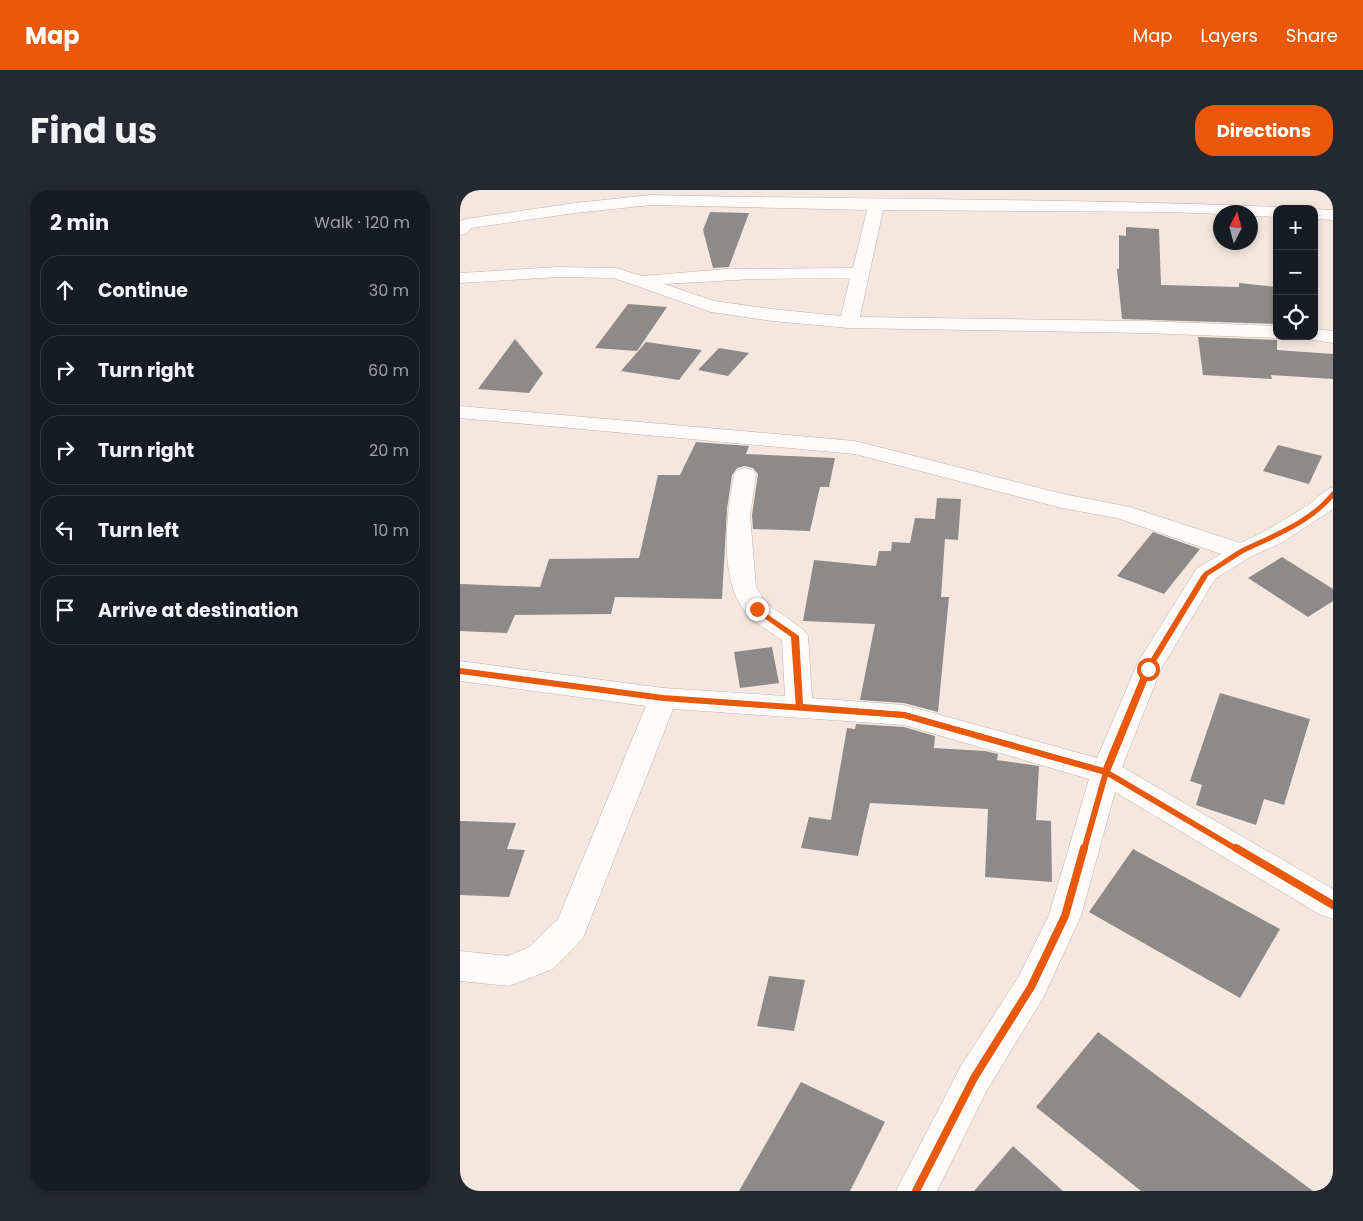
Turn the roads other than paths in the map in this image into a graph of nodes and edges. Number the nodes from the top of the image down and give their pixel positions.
1 (1158, 190) edge
2 (876, 206) junction
3 (1167, 207) junction
4 (1273, 212) edge
5 (1318, 214) edge
6 (1333, 216) edge
7 (460, 230) edge
8 (860, 273) junction
9 (460, 278) edge
10 (640, 281) junction
11 (849, 322) junction
12 (1273, 332) edge
13 (1318, 335) edge
14 (1333, 337) edge
15 (460, 412) edge
16 (745, 475) dead end
17 (1333, 494) edge
18 (1241, 552) junction
19 (460, 671) edge
20 (663, 698) junction
21 (799, 707) junction
22 (1106, 772) junction
23 (1333, 905) edge
24 (460, 966) edge
25 (916, 1191) edge

1 - 3 street
2 - 3 street
2 - 7 street
2 - 8 street
3 - 4 street
5 - 6 street
8 - 10 street
8 - 11 street
9 - 10 street
10 - 11 street
11 - 12 street
13 - 14 street
15 - 18 street
16 - 21 street
17 - 18 street
18 - 22 street
19 - 20 street
20 - 21 street
20 - 24 street
21 - 22 street
22 - 23 street
22 - 25 street

